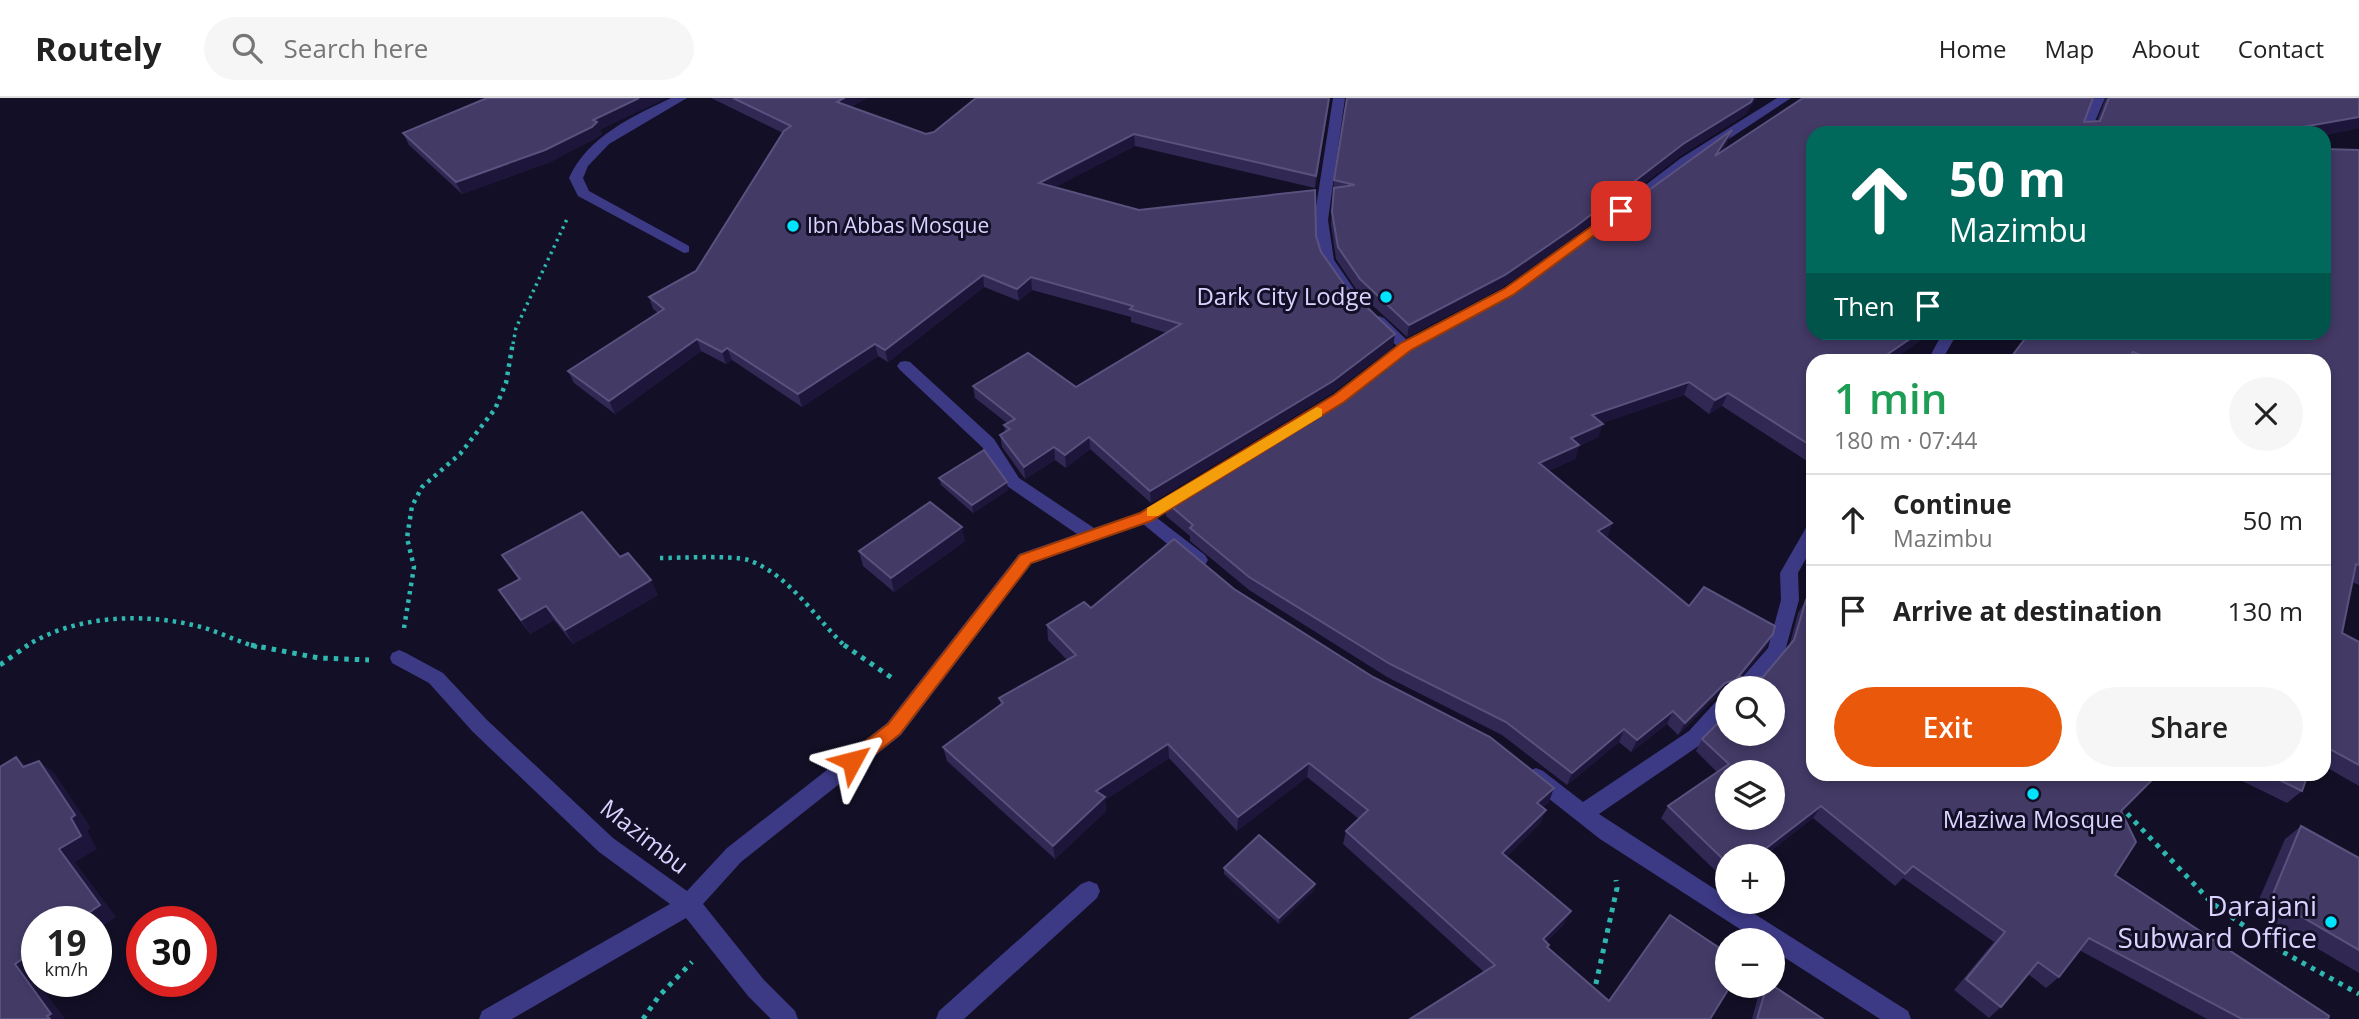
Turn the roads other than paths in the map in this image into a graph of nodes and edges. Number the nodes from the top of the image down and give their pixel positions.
1 (681, 98) edge
2 (1339, 98) edge
3 (1785, 98) edge
4 (2096, 99) edge
5 (2086, 126) edge
6 (1600, 227) edge
7 (684, 249) dead end
8 (1406, 347) edge
9 (905, 366) dead end
10 (1202, 482) edge
11 (1145, 517) junction
12 (1094, 537) junction
13 (1806, 543) edge
14 (1213, 573) edge
15 (399, 658) road end
16 (1753, 676) edge
17 (1715, 717) edge
18 (1523, 767) edge
19 (1582, 814) junction
20 (1090, 891) dead end
21 (696, 912) junction
22 (490, 1019) edge
23 (787, 1019) edge
24 (947, 1019) edge
25 (1900, 1019) edge

1 - 7 street
2 - 8 street
3 - 6 street
4 - 5 street
9 - 12 street
10 - 11 street
11 - 12 street
11 - 14 street
12 - 21 street
13 - 16 street
15 - 21 street, Mazimbu
17 - 19 street
18 - 19 street
19 - 25 street
20 - 24 street
21 - 22 street, Mazimbu
21 - 23 street

